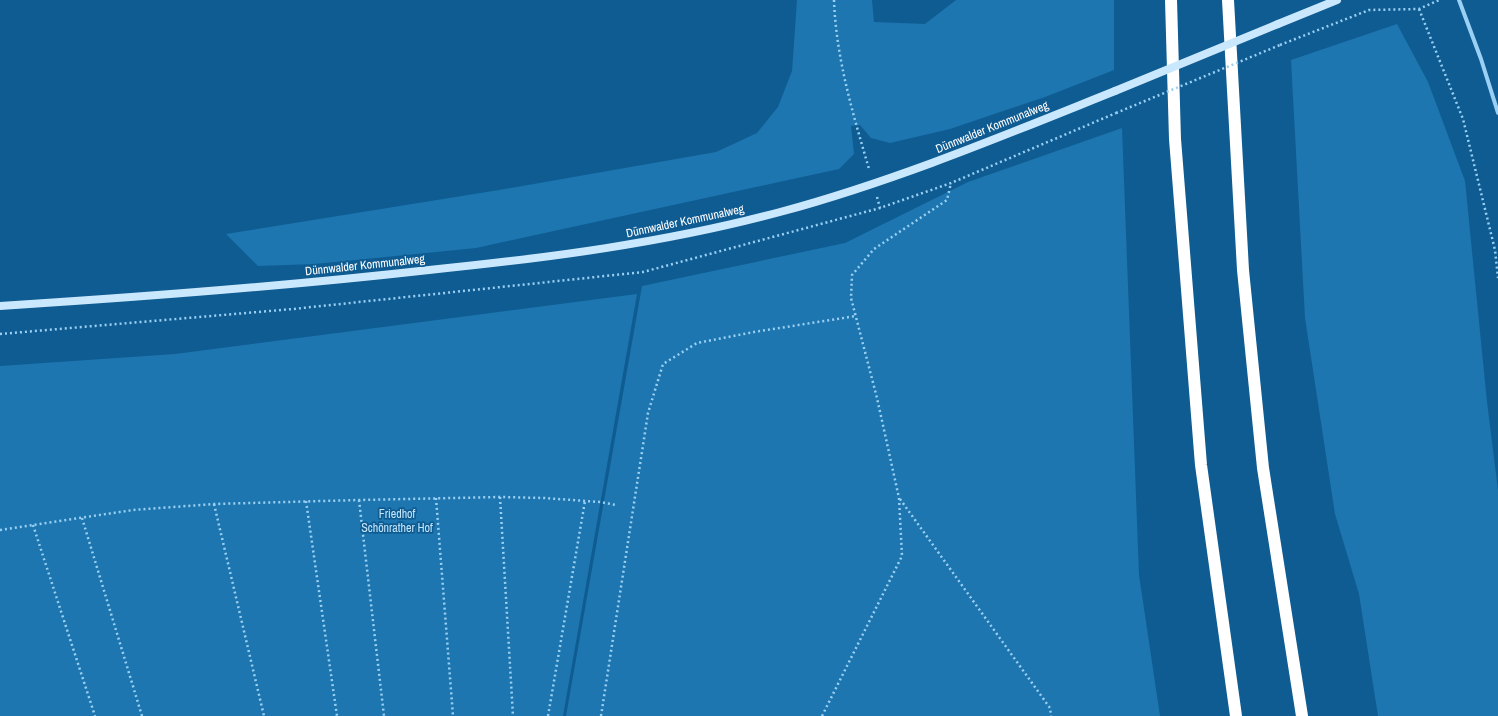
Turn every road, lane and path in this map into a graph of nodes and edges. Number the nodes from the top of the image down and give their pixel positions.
1 (834, 0) edge
2 (1171, 0) edge
3 (1228, 0) edge
4 (1337, 0) edge
5 (1439, 0) edge
6 (1459, 0) edge
7 (1419, 8) junction
8 (1498, 113) edge
9 (874, 183) junction
10 (1498, 278) edge
11 (0, 306) edge
12 (856, 316) junction
13 (500, 497) junction
14 (436, 498) junction
15 (899, 498) junction
16 (359, 500) junction
17 (306, 501) junction
18 (585, 501) junction
19 (214, 504) junction
20 (616, 505) dead end
21 (82, 518) junction
22 (33, 526) junction
23 (0, 530) edge
24 (95, 716) edge
25 (142, 716) edge
26 (264, 716) edge
27 (337, 716) edge
28 (384, 716) edge
29 (453, 716) edge
30 (513, 716) edge
31 (548, 716) edge
32 (601, 716) edge
33 (822, 716) edge
34 (1050, 716) edge
35 (1236, 716) edge
36 (1302, 716) edge

1 - 9 path
2 - 35 highway
3 - 36 highway
4 - 9 main road, Dünnwalder Kommunalweg, bridge
5 - 7 path
6 - 8 street
7 - 10 path
7 - 12 path, bridge
9 - 11 main road, Dünnwalder Kommunalweg
12 - 15 path
12 - 32 path
13 - 14 path
13 - 18 path
13 - 30 path
14 - 16 path
14 - 29 path
15 - 33 path
15 - 34 path
16 - 17 path
16 - 28 path
17 - 19 path
17 - 27 path
18 - 20 path
18 - 31 path
19 - 21 path
19 - 26 path
21 - 22 path
21 - 25 path
22 - 23 path
22 - 24 path

